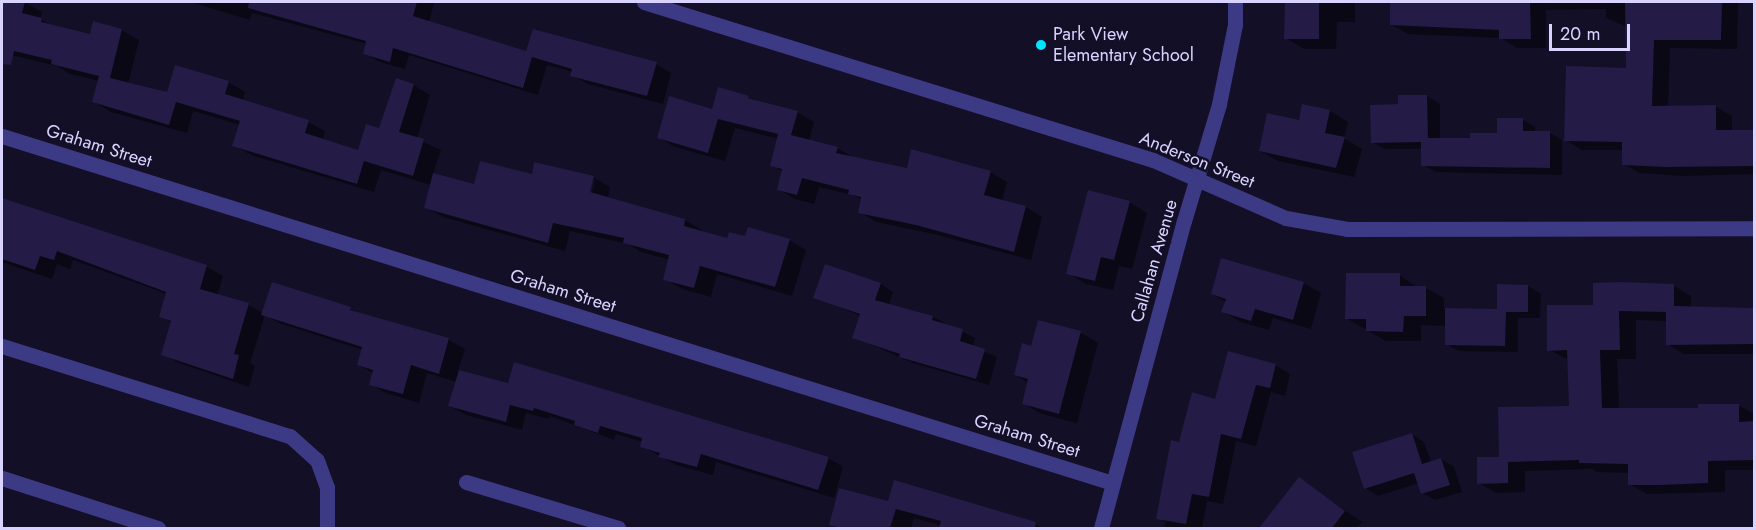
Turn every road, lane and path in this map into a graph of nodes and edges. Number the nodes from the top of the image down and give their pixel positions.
1 (644, 2) edge
2 (1235, 2) edge
3 (2, 136) edge
4 (1197, 180) junction
5 (1755, 228) edge
6 (2, 346) edge
7 (2, 478) edge
8 (466, 482) dead end
9 (1113, 483) junction
10 (159, 528) edge
11 (327, 528) edge
12 (618, 528) edge
13 (1101, 528) edge

1 - 4 street, Anderson Street
2 - 4 street, Callahan Avenue
3 - 9 street, Graham Street
4 - 5 street, Anderson Street
4 - 9 street, Callahan Avenue
6 - 11 street
7 - 10 street
8 - 12 street
9 - 13 street, Callahan Avenue

